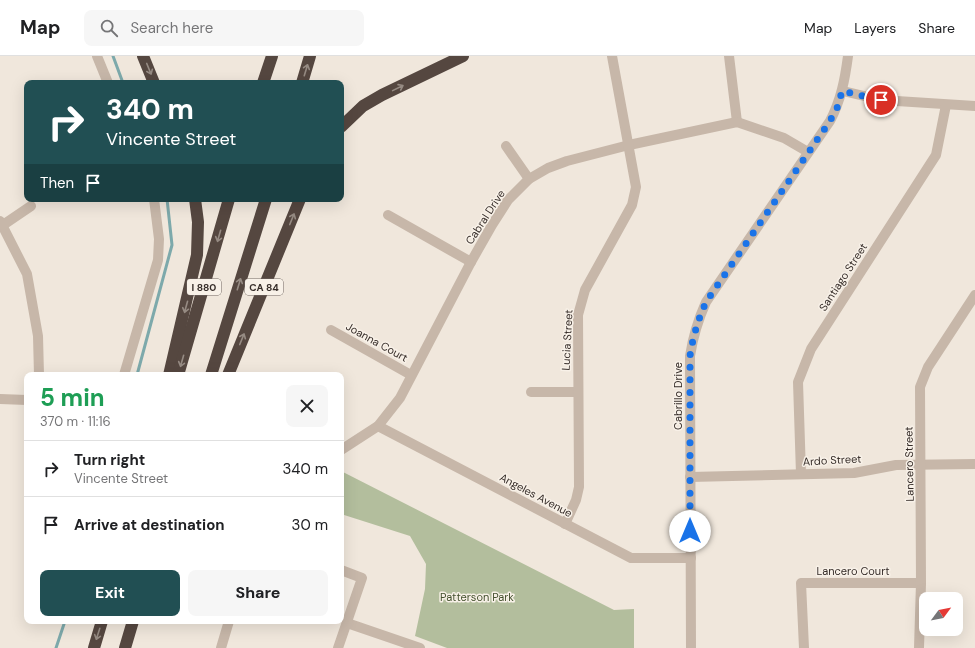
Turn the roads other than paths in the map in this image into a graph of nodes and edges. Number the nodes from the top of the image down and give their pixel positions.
1 (97, 56) edge
2 (143, 56) edge
3 (271, 56) edge
4 (310, 56) edge
5 (463, 56) edge
6 (612, 56) edge
7 (729, 56) edge
8 (848, 56) edge
9 (265, 78) edge
10 (107, 80) edge
11 (153, 80) edge
12 (303, 80) edge
13 (842, 91) junction
14 (946, 105) junction
15 (975, 106) edge
16 (737, 122) junction
17 (344, 124) edge
18 (629, 145) junction
19 (506, 146) dead end
20 (808, 152) junction
21 (529, 179) junction
22 (154, 202) edge
23 (195, 202) edge
24 (229, 202) edge
25 (265, 202) edge
26 (299, 202) edge
27 (31, 206) dead end
28 (388, 215) dead end
29 (1, 223) edge
30 (471, 262) junction
31 (975, 295) edge
32 (331, 330) dead end
33 (39, 372) edge
34 (125, 372) edge
35 (170, 372) edge
36 (179, 372) edge
37 (212, 372) edge
38 (229, 372) edge
39 (411, 374) junction
40 (531, 392) dead end
41 (577, 392) junction
42 (0, 399) edge
43 (24, 400) edge
44 (378, 426) junction
45 (344, 448) edge
46 (975, 464) edge
47 (921, 465) junction
48 (801, 474) junction
49 (690, 477) junction
50 (565, 524) junction
51 (691, 558) junction
52 (344, 571) edge
53 (921, 583) junction
54 (347, 623) junction
55 (101, 624) edge
56 (132, 624) edge
57 (228, 624) edge
58 (94, 648) edge
59 (125, 648) edge
60 (221, 648) edge
61 (338, 648) edge
62 (420, 648) edge
63 (691, 648) edge
64 (804, 648) edge
65 (919, 648) edge

1 - 10 street
2 -> 11 highway
3 - 9 highway
12 -> 4 highway
17 -> 5 highway
6 - 18 street, Lucia Street
7 - 16 street
8 - 13 street, Cabrillo Drive
13 - 14 street
13 - 20 street, Cabrillo Drive
14 - 15 street
14 - 48 street, Santiago Street
16 - 18 street, Cabral Drive
16 - 20 street
18 - 21 street, Cabral Drive
18 - 41 street, Lucia Street
19 - 21 street
20 - 49 street, Cabrillo Drive
21 - 30 street, Cabral Drive
22 - 34 street
23 -> 35 highway
24 -> 36 highway, I 880
37 -> 25 highway, I 880
38 -> 26 highway, CA 84
27 - 29 street
28 - 30 street
29 - 33 street
30 - 39 street, Cabral Drive
31 - 47 street, Lancero Street
32 - 39 street, Joanna Court
39 - 44 street, Cabral Drive
40 - 41 street
41 - 50 street, Lucia Street
42 - 43 street
44 - 45 street, Cabral Drive
44 - 50 street, Angeles Avenue
46 - 47 street, Ardo Street
47 - 48 street, Ardo Street
47 - 53 street, Lancero Street
48 - 49 street, Ardo Street
49 - 51 street, Cabrillo Drive
50 - 51 street, Angeles Avenue
51 - 63 street, Cabrillo Drive
52 - 54 street
53 - 64 street, Lancero Court
53 - 65 street, Lancero Street
54 - 61 street
54 - 62 street
55 -> 58 highway
56 - 59 highway
57 - 60 street

